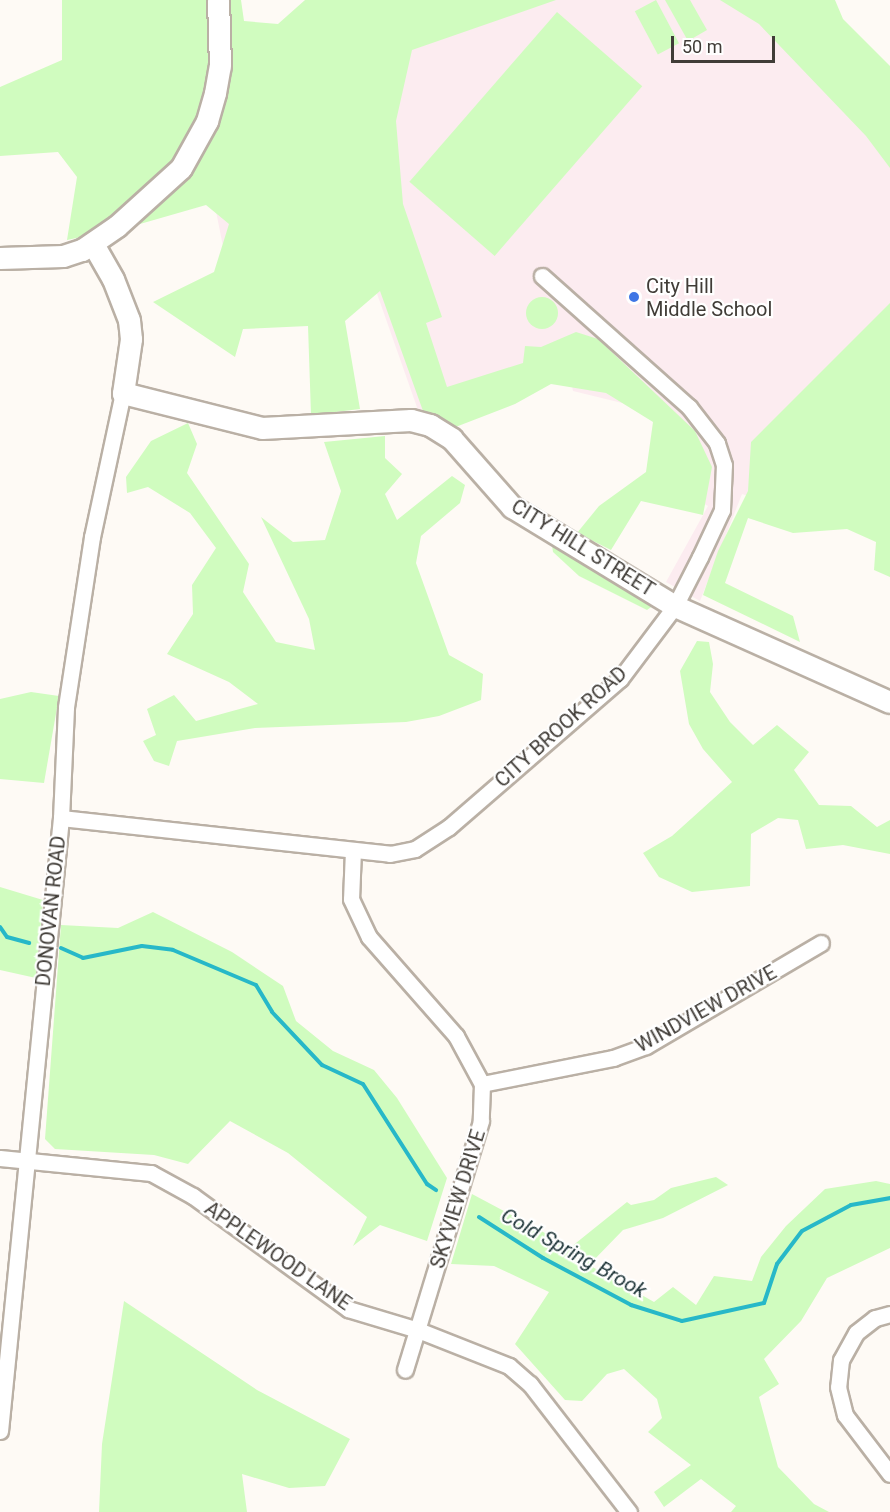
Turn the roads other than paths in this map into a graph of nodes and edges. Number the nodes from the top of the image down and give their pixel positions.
1 (218, 0) edge
2 (93, 244) junction
3 (0, 258) edge
4 (542, 276) dead end
5 (123, 393) junction
6 (675, 606) junction
7 (890, 702) edge
8 (61, 818) junction
9 (353, 850) junction
10 (821, 944) dead end
11 (482, 1084) junction
12 (0, 1158) edge
13 (26, 1161) junction
14 (890, 1314) edge
15 (418, 1330) junction
16 (405, 1370) dead end
17 (0, 1431) edge
18 (890, 1474) edge
19 (628, 1512) edge

1 - 2 street
2 - 3 street
2 - 5 street
4 - 6 street, CITY BROOK ROAD
5 - 6 street, CITY HILL STREET
5 - 8 street, DONOVAN ROAD
6 - 7 street, CITY HILL STREET
6 - 9 street, CITY BROOK ROAD
8 - 9 street, CITY BROOK ROAD
8 - 13 street, DONOVAN ROAD
9 - 11 street, SKYVIEW DRIVE
10 - 11 street, WINDVIEW DRIVE
11 - 15 street, SKYVIEW DRIVE
12 - 13 street, APPLEWOOD LANE
13 - 15 street, APPLEWOOD LANE
13 - 17 street, DONOVAN ROAD
14 - 18 street
15 - 16 street, SKYVIEW DRIVE
15 - 19 street, APPLEWOOD LANE

